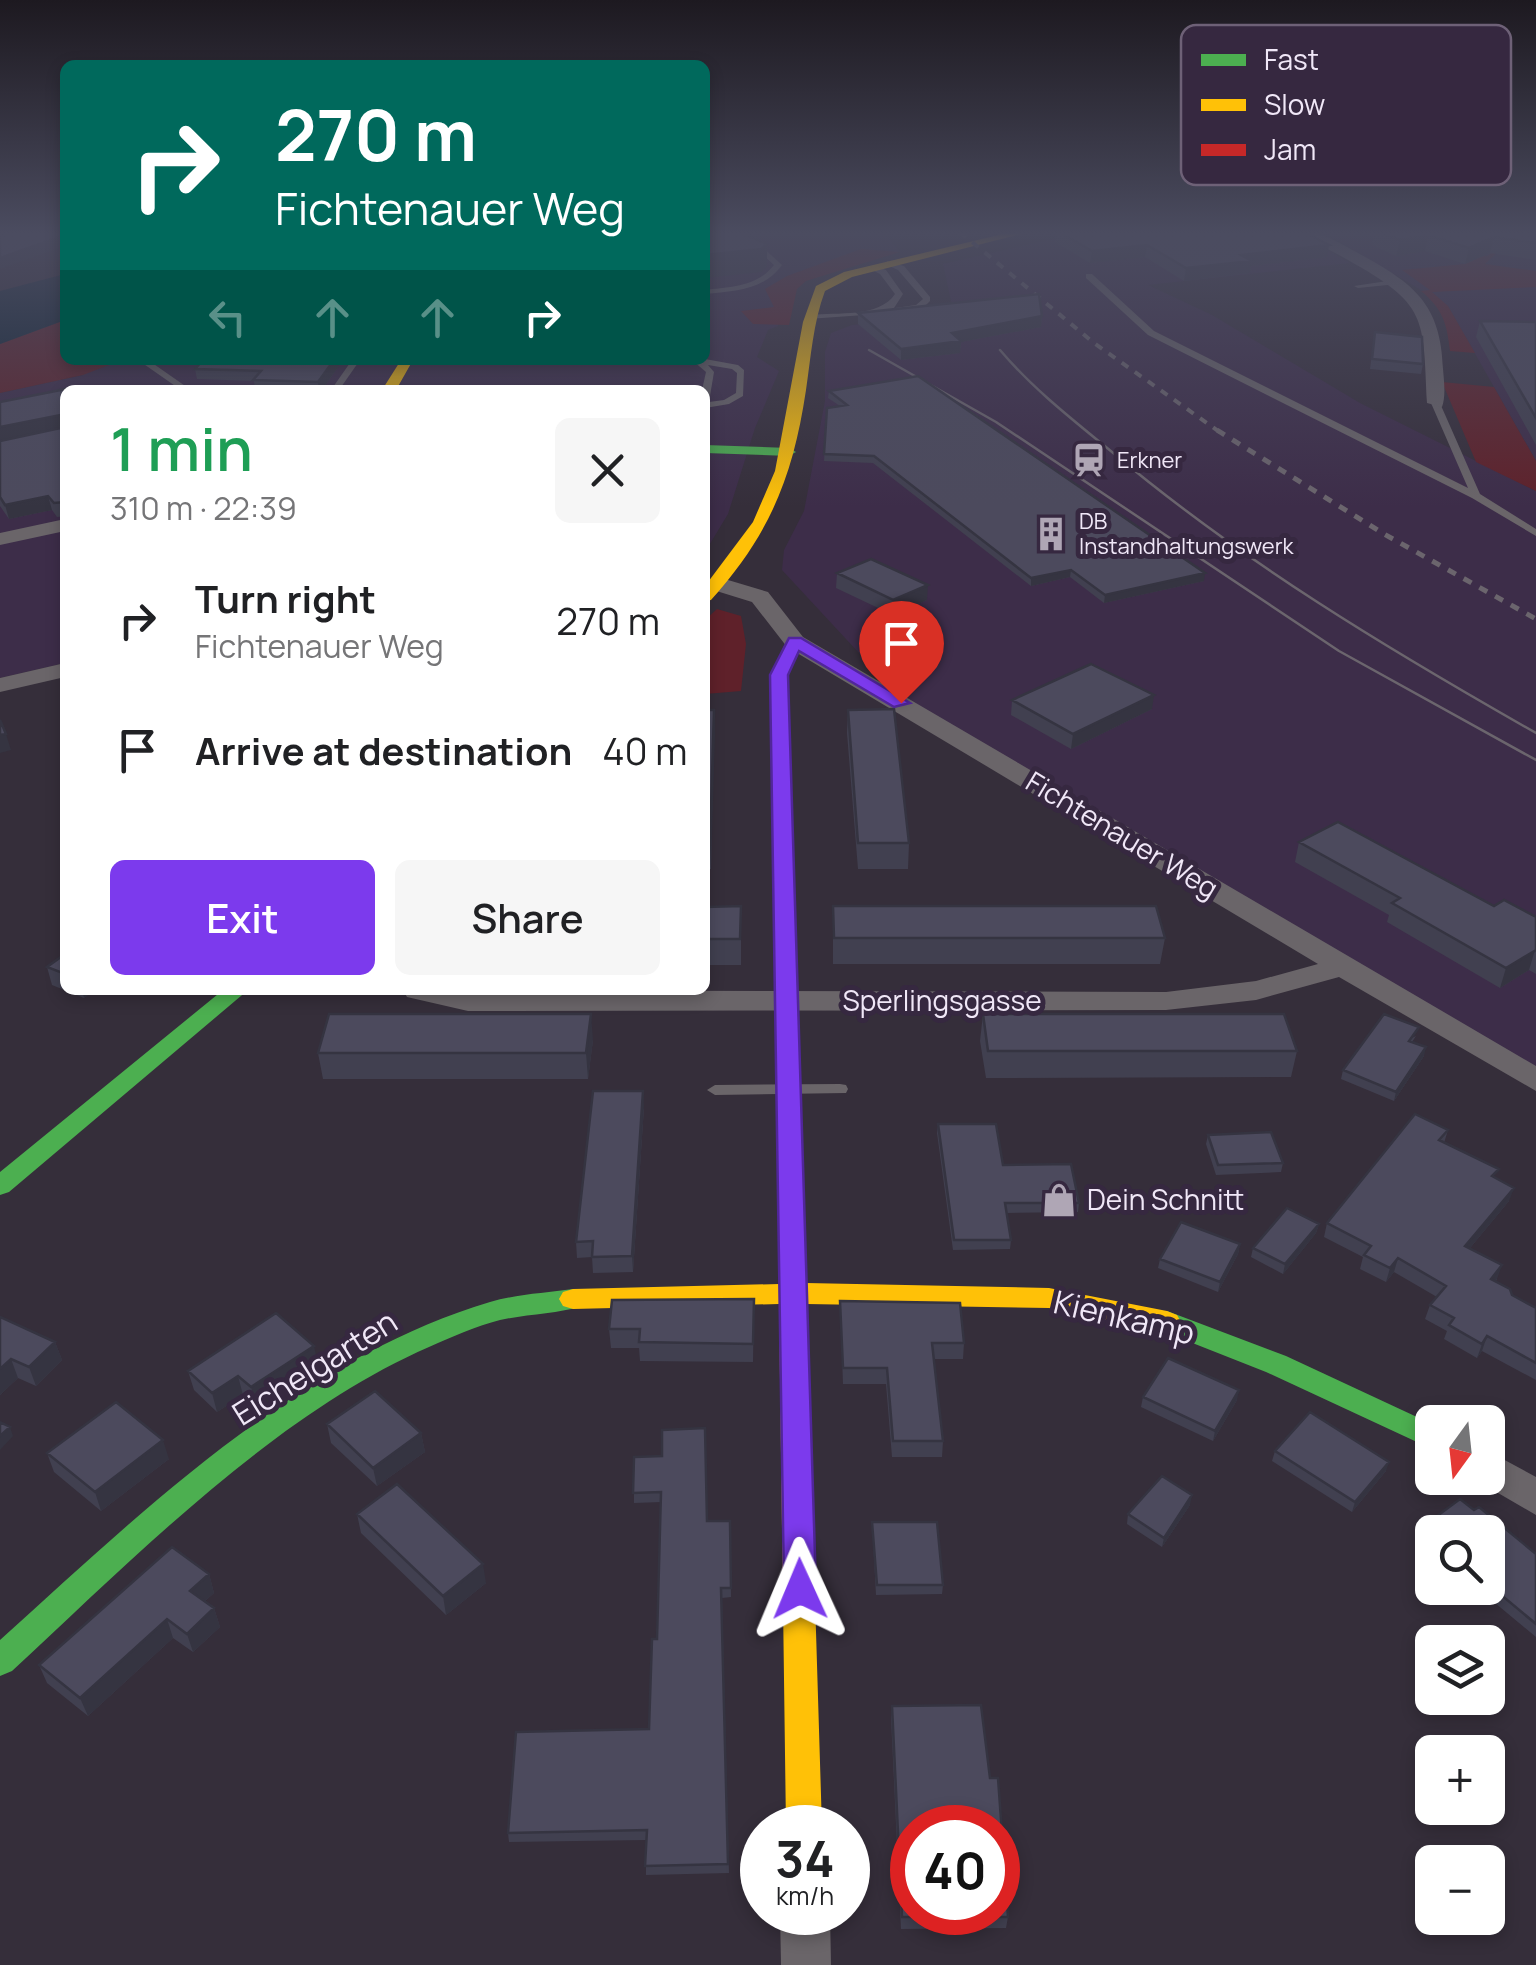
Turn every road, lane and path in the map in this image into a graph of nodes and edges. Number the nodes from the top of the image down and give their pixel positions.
1 (810, 324) edge
2 (1140, 324) edge
3 (1430, 324) edge
4 (710, 362) edge
5 (149, 365) edge
6 (179, 385) edge
7 (1436, 402) joint
8 (710, 403) edge
9 (710, 449) edge
10 (789, 452) junction
11 (1476, 496) junction
12 (60, 526) edge
13 (1536, 533) edge
14 (0, 539) edge
15 (714, 580) edge
16 (795, 642) junction
17 (60, 671) edge
18 (0, 686) edge
19 (1342, 964) junction
20 (231, 995) edge
21 (439, 995) edge
22 (786, 1000) junction
23 (1536, 1080) edge
24 (840, 1088) dead end
25 (715, 1090) dead end
26 (789, 1090) junction
27 (0, 1186) edge
28 (795, 1293) junction
29 (1415, 1429) edge
30 (1505, 1478) edge
31 (1536, 1498) edge
32 (0, 1661) edge
33 (804, 1805) edge
34 (805, 1935) edge
35 (806, 1965) edge

1 - 10 street
2 - 11 lane
3 - 7 street
4 - 8 lane
5 - 6 lane
7 - 11 lane
9 - 10 street
10 - 15 street
11 - 13 lane
12 - 14 street
15 - 16 street, Fichtenauer Weg
16 - 19 street, Fichtenauer Weg
16 - 22 street
17 - 18 street
19 - 22 street, Sperlingsgasse
19 - 23 street, Fichtenauer Weg
20 - 27 street
21 - 22 street, Sperlingsgasse
22 - 26 street
24 - 26 lane
25 - 26 lane
26 - 28 street
28 - 29 street, Kienkamp
28 - 32 street, Eichelgarten
28 - 33 street
30 - 31 street
34 - 35 street

